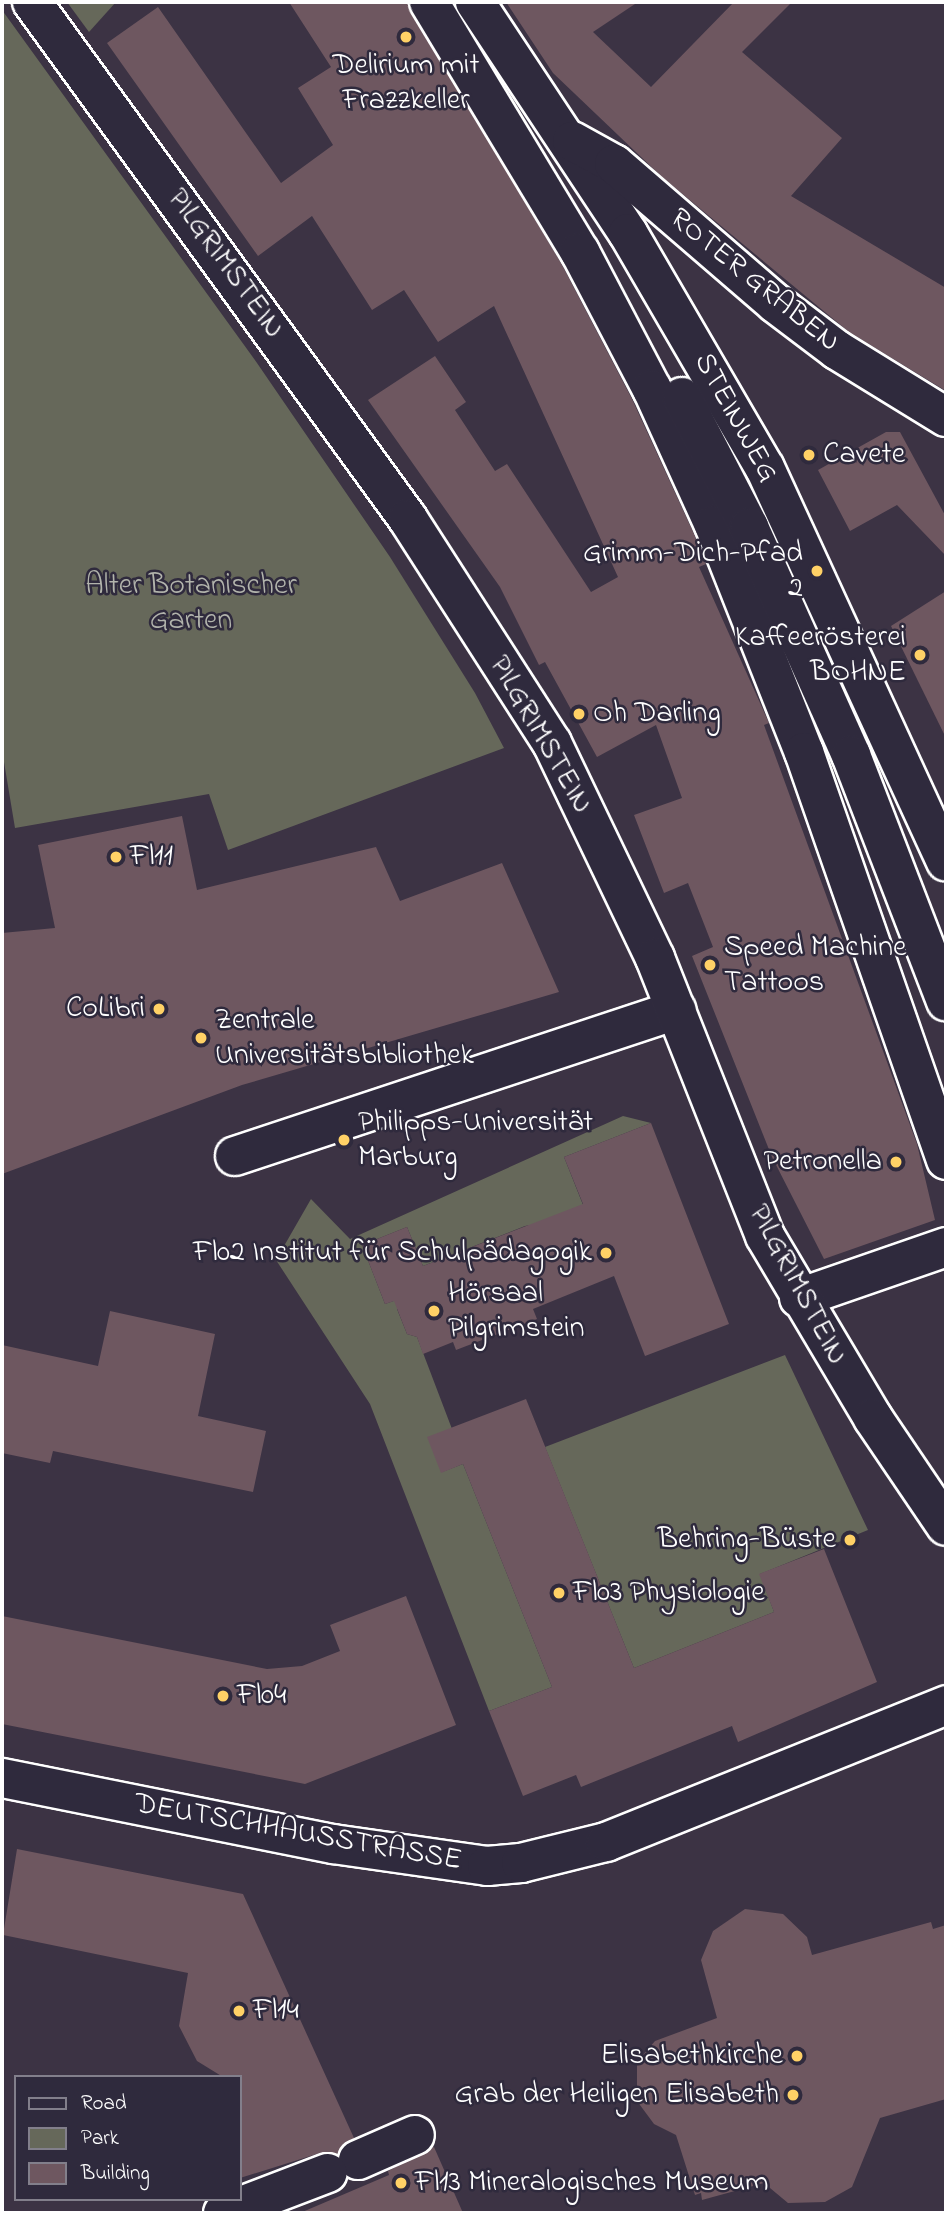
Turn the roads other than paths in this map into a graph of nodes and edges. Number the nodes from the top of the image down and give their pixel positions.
1 (32, 2) edge
2 (429, 2) edge
3 (475, 2) edge
4 (567, 138) junction
5 (643, 322) dead end
6 (946, 417) edge
7 (946, 861) edge
8 (946, 1001) edge
9 (676, 1010) junction
10 (235, 1156) dead end
11 (946, 1160) edge
12 (946, 1247) edge
13 (799, 1298) junction
14 (946, 1526) edge
15 (946, 1705) edge
16 (2, 1778) edge
17 (415, 2135) dead end
18 (223, 2213) edge

1 - 9 main road, PILGRIMSTEIN
2 - 11 main road
3 - 4 main road, STEINWEG
4 - 6 main road, ROTER GRABEN
4 - 7 main road, STEINWEG
5 - 8 main road
9 - 10 main road
9 - 13 main road, PILGRIMSTEIN
12 - 13 main road
13 - 14 main road, PILGRIMSTEIN
15 - 16 main road, DEUTSCHHAUSSTRASSE
17 - 18 main road

